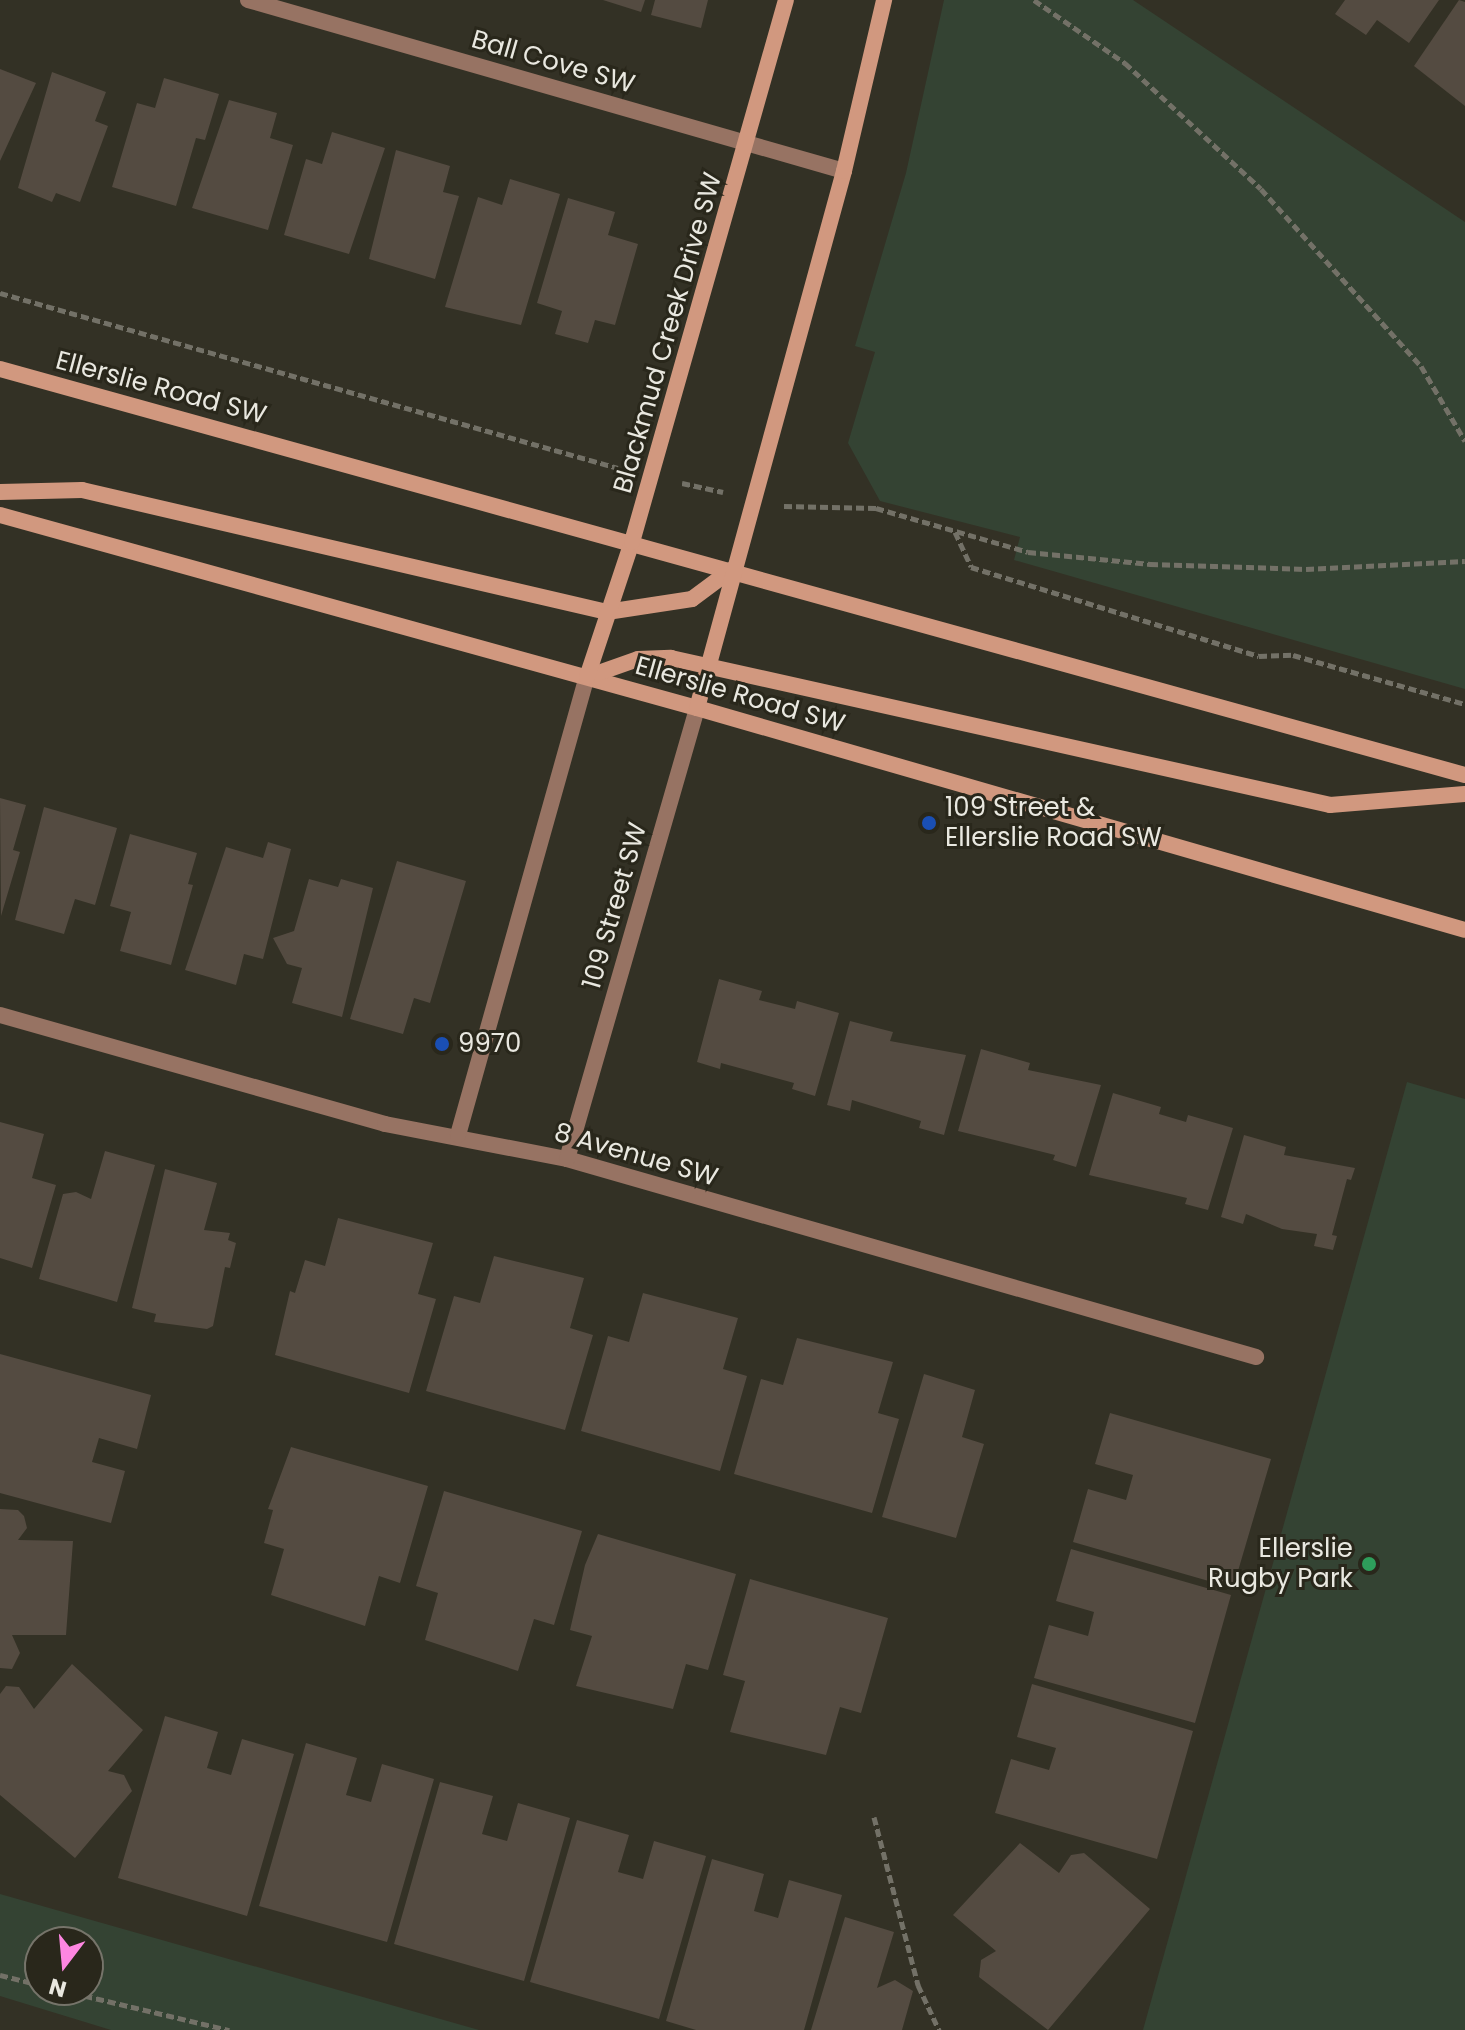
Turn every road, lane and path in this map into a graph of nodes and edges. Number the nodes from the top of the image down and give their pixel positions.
1 (248, 0) edge
2 (786, 0) edge
3 (884, 0) edge
4 (1034, 0) edge
5 (747, 143) junction
6 (844, 171) junction
7 (0, 293) edge
8 (0, 369) edge
9 (1465, 441) edge
10 (652, 476) junction
11 (0, 492) edge
12 (751, 499) junction
13 (0, 515) edge
14 (954, 531) junction
15 (632, 542) junction
16 (1465, 561) edge
17 (731, 570) junction
18 (607, 612) junction
19 (707, 665) junction
20 (587, 677) junction
21 (1465, 704) edge
22 (697, 708) junction
23 (1465, 775) edge
24 (1465, 794) edge
25 (1465, 930) edge
26 (0, 1015) edge
27 (458, 1135) junction
28 (567, 1159) junction
29 (1256, 1357) dead end
30 (874, 1817) dead end
31 (0, 1975) edge
32 (24, 1981) edge
33 (104, 2000) edge
34 (229, 2030) edge
35 (939, 2030) edge

1 - 5 street, Ball Cove SW
2 - 5 main road, Blackmud Creek Drive SW
3 - 6 main road
4 - 9 path
5 - 6 street, Ball Cove SW
5 - 10 main road, Blackmud Creek Drive SW
6 - 12 main road
7 - 10 path
8 - 15 main road, Ellerslie Road SW
10 - 12 path
10 - 15 main road, Blackmud Creek Drive SW
11 - 18 main road
12 - 14 path
12 - 17 main road
13 - 20 main road, Ellerslie Road SW
14 - 16 path
14 - 21 path
15 - 17 main road, Ellerslie Road SW
15 - 18 main road, Blackmud Creek Drive SW
17 - 18 main road
17 - 19 main road
17 - 23 main road, Ellerslie Road SW
18 - 20 main road, Blackmud Creek Drive SW
19 - 20 main road
19 - 22 main road, 109 Street SW
19 - 24 main road
20 - 22 main road, Ellerslie Road SW
20 - 27 street
22 - 25 main road, Ellerslie Road SW
22 - 28 street, 109 Street SW
26 - 27 street, 8 Avenue SW
27 - 28 street, 8 Avenue SW
28 - 29 street, 8 Avenue SW
30 - 35 path
31 - 32 path
33 - 34 path

